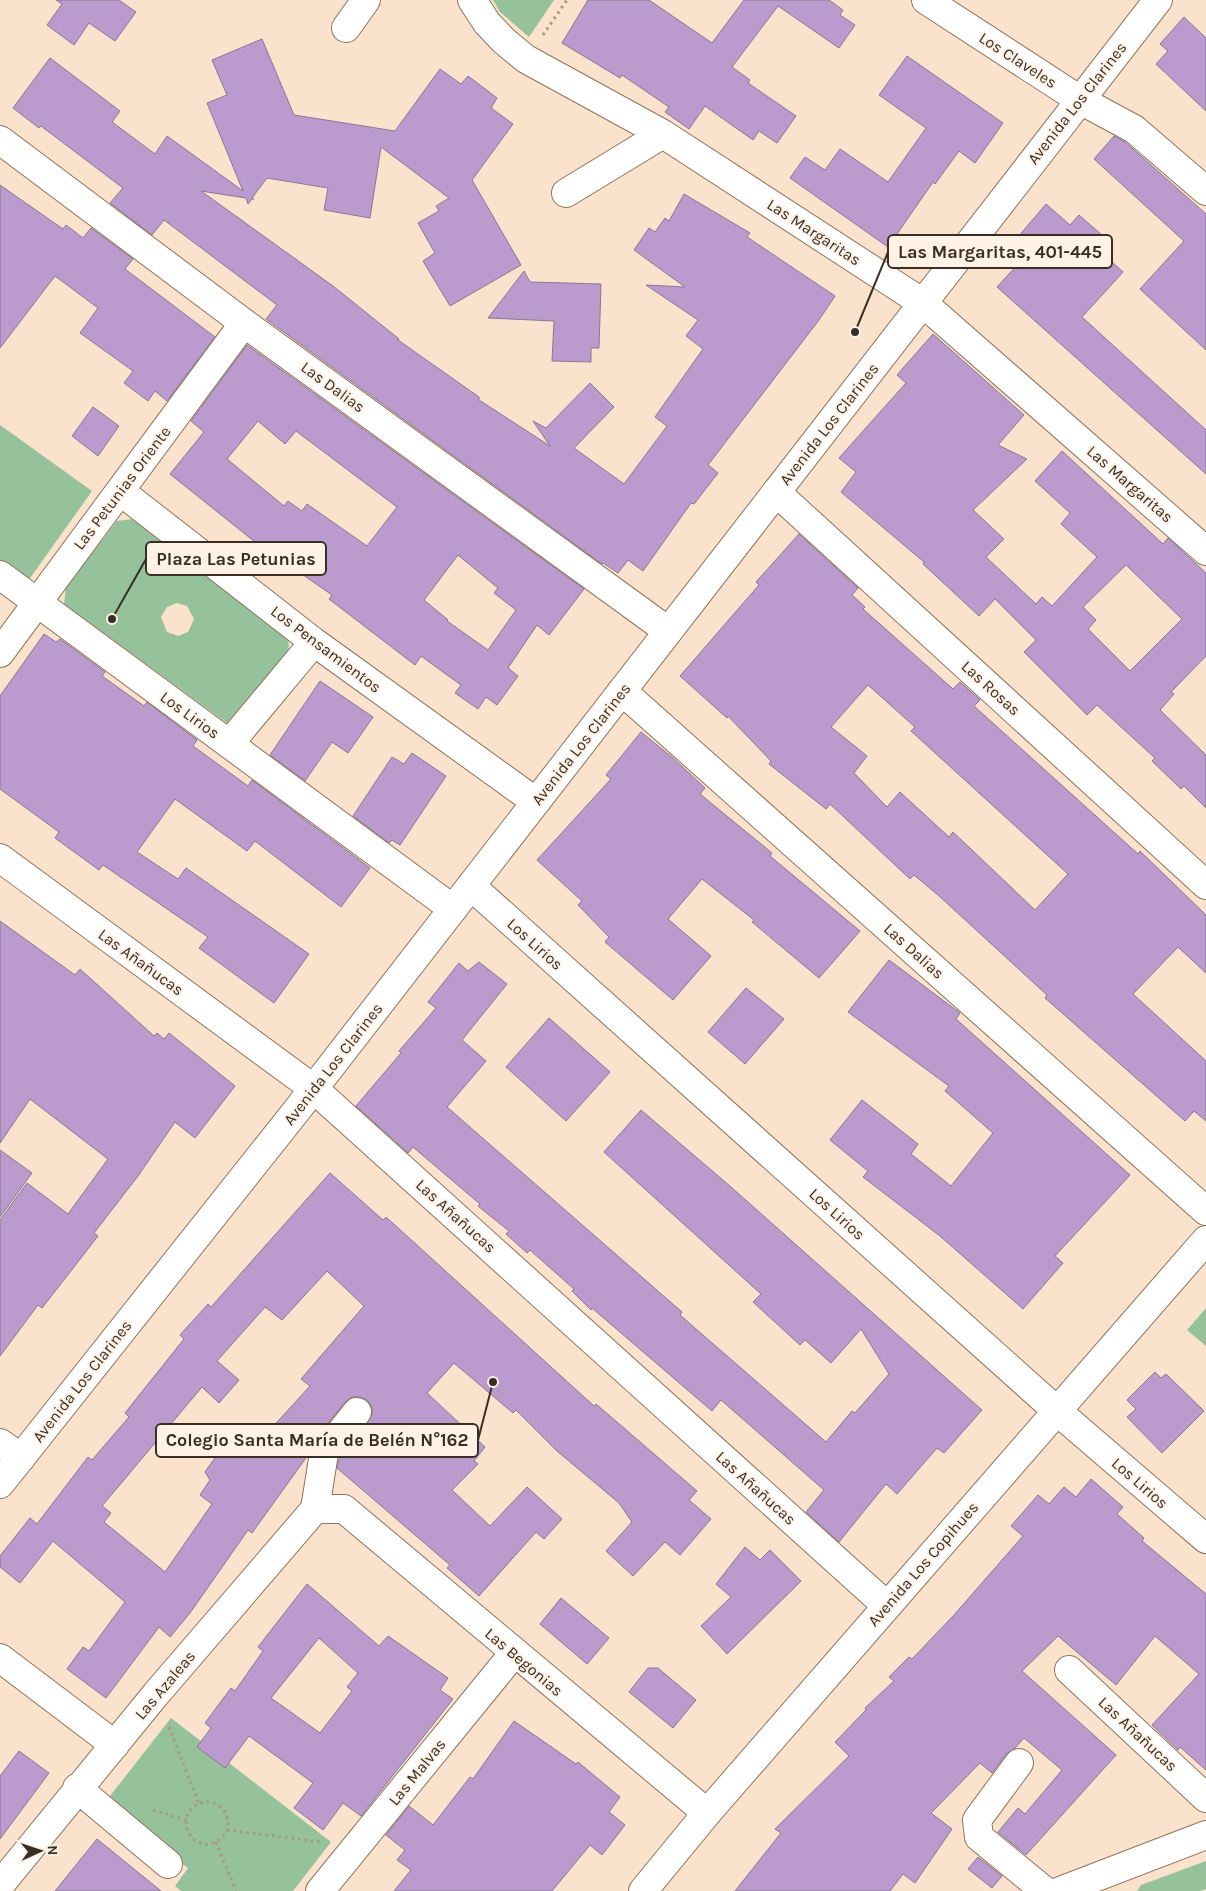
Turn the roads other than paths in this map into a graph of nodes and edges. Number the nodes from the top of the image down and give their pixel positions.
1 (366, 0) edge
2 (472, 0) edge
3 (926, 0) edge
4 (1158, 0) edge
5 (346, 28) dead end
6 (1080, 100) junction
7 (663, 134) junction
8 (0, 140) edge
9 (1206, 191) edge
10 (566, 193) dead end
11 (923, 303) junction
12 (244, 323) junction
13 (120, 491) junction
14 (776, 492) junction
15 (1206, 551) edge
16 (0, 575) edge
17 (38, 602) junction
18 (668, 631) junction
19 (314, 642) junction
20 (0, 653) edge
21 (622, 691) junction
22 (229, 744) junction
23 (536, 802) junction
24 (0, 858) edge
25 (1206, 885) edge
26 (471, 886) junction
27 (453, 909) junction
28 (314, 1089) junction
29 (1206, 1211) edge
30 (1206, 1240) edge
31 (1057, 1411) junction
32 (357, 1412) dead end
33 (10, 1450) edge
34 (0, 1484) edge
35 (315, 1510) junction
36 (1206, 1539) edge
37 (887, 1606) junction
38 (514, 1653) junction
39 (0, 1658) edge
40 (1069, 1670) dead end
41 (115, 1745) junction
42 (1019, 1763) dead end
43 (77, 1788) junction
44 (1206, 1798) edge
45 (706, 1812) junction
46 (1206, 1835) edge
47 (168, 1864) dead end
48 (0, 1885) edge
49 (320, 1891) edge
50 (643, 1891) edge
51 (1045, 1891) edge
52 (1060, 1891) edge

1 - 5 street
2 - 7 street, Las Margaritas
3 - 6 street, Los Claveles
4 - 6 street, Avenida Los Clarines
6 - 9 street, Los Claveles
6 - 11 street, Avenida Los Clarines
7 - 10 street
7 - 11 street, Las Margaritas
8 - 12 street, Las Dalias
11 - 14 street, Avenida Los Clarines
11 - 15 street, Las Margaritas
12 - 13 street, Las Petunias Oriente
12 - 18 street, Las Dalias
13 - 17 street, Las Petunias Oriente
13 - 19 street, Los Pensamientos
14 - 18 street, Avenida Los Clarines
14 - 25 street, Las Rosas
16 - 17 street, Los Lirios
17 - 20 street, Las Petunias Oriente
17 - 22 street, Los Lirios
18 - 21 street, Avenida Los Clarines
19 - 22 street
19 - 23 street, Los Pensamientos
21 - 23 street, Avenida Los Clarines
21 - 29 street, Las Dalias
22 - 27 street, Los Lirios
23 - 26 street, Avenida Los Clarines
24 - 28 street, Las Añañucas
26 - 27 street, Avenida Los Clarines
26 - 31 street, Los Lirios
27 - 28 street, Avenida Los Clarines
28 - 33 street, Avenida Los Clarines
28 - 37 street, Las Añañucas
30 - 31 street, Avenida Los Copihues
31 - 36 street, Los Lirios
31 - 37 street, Avenida Los Copihues
32 - 35 street
33 - 34 street, Avenida Los Clarines
35 - 38 street, Las Begonias
35 - 41 street, Las Azaleas
37 - 45 street, Avenida Los Copihues
38 - 45 street, Las Begonias
38 - 49 street, Las Malvas
39 - 41 street
40 - 44 street, Las Añañucas
41 - 43 street, Las Azaleas
42 - 51 street
43 - 47 street
43 - 48 street, Las Azaleas
45 - 50 street, Avenida Los Copihues
46 - 52 street

